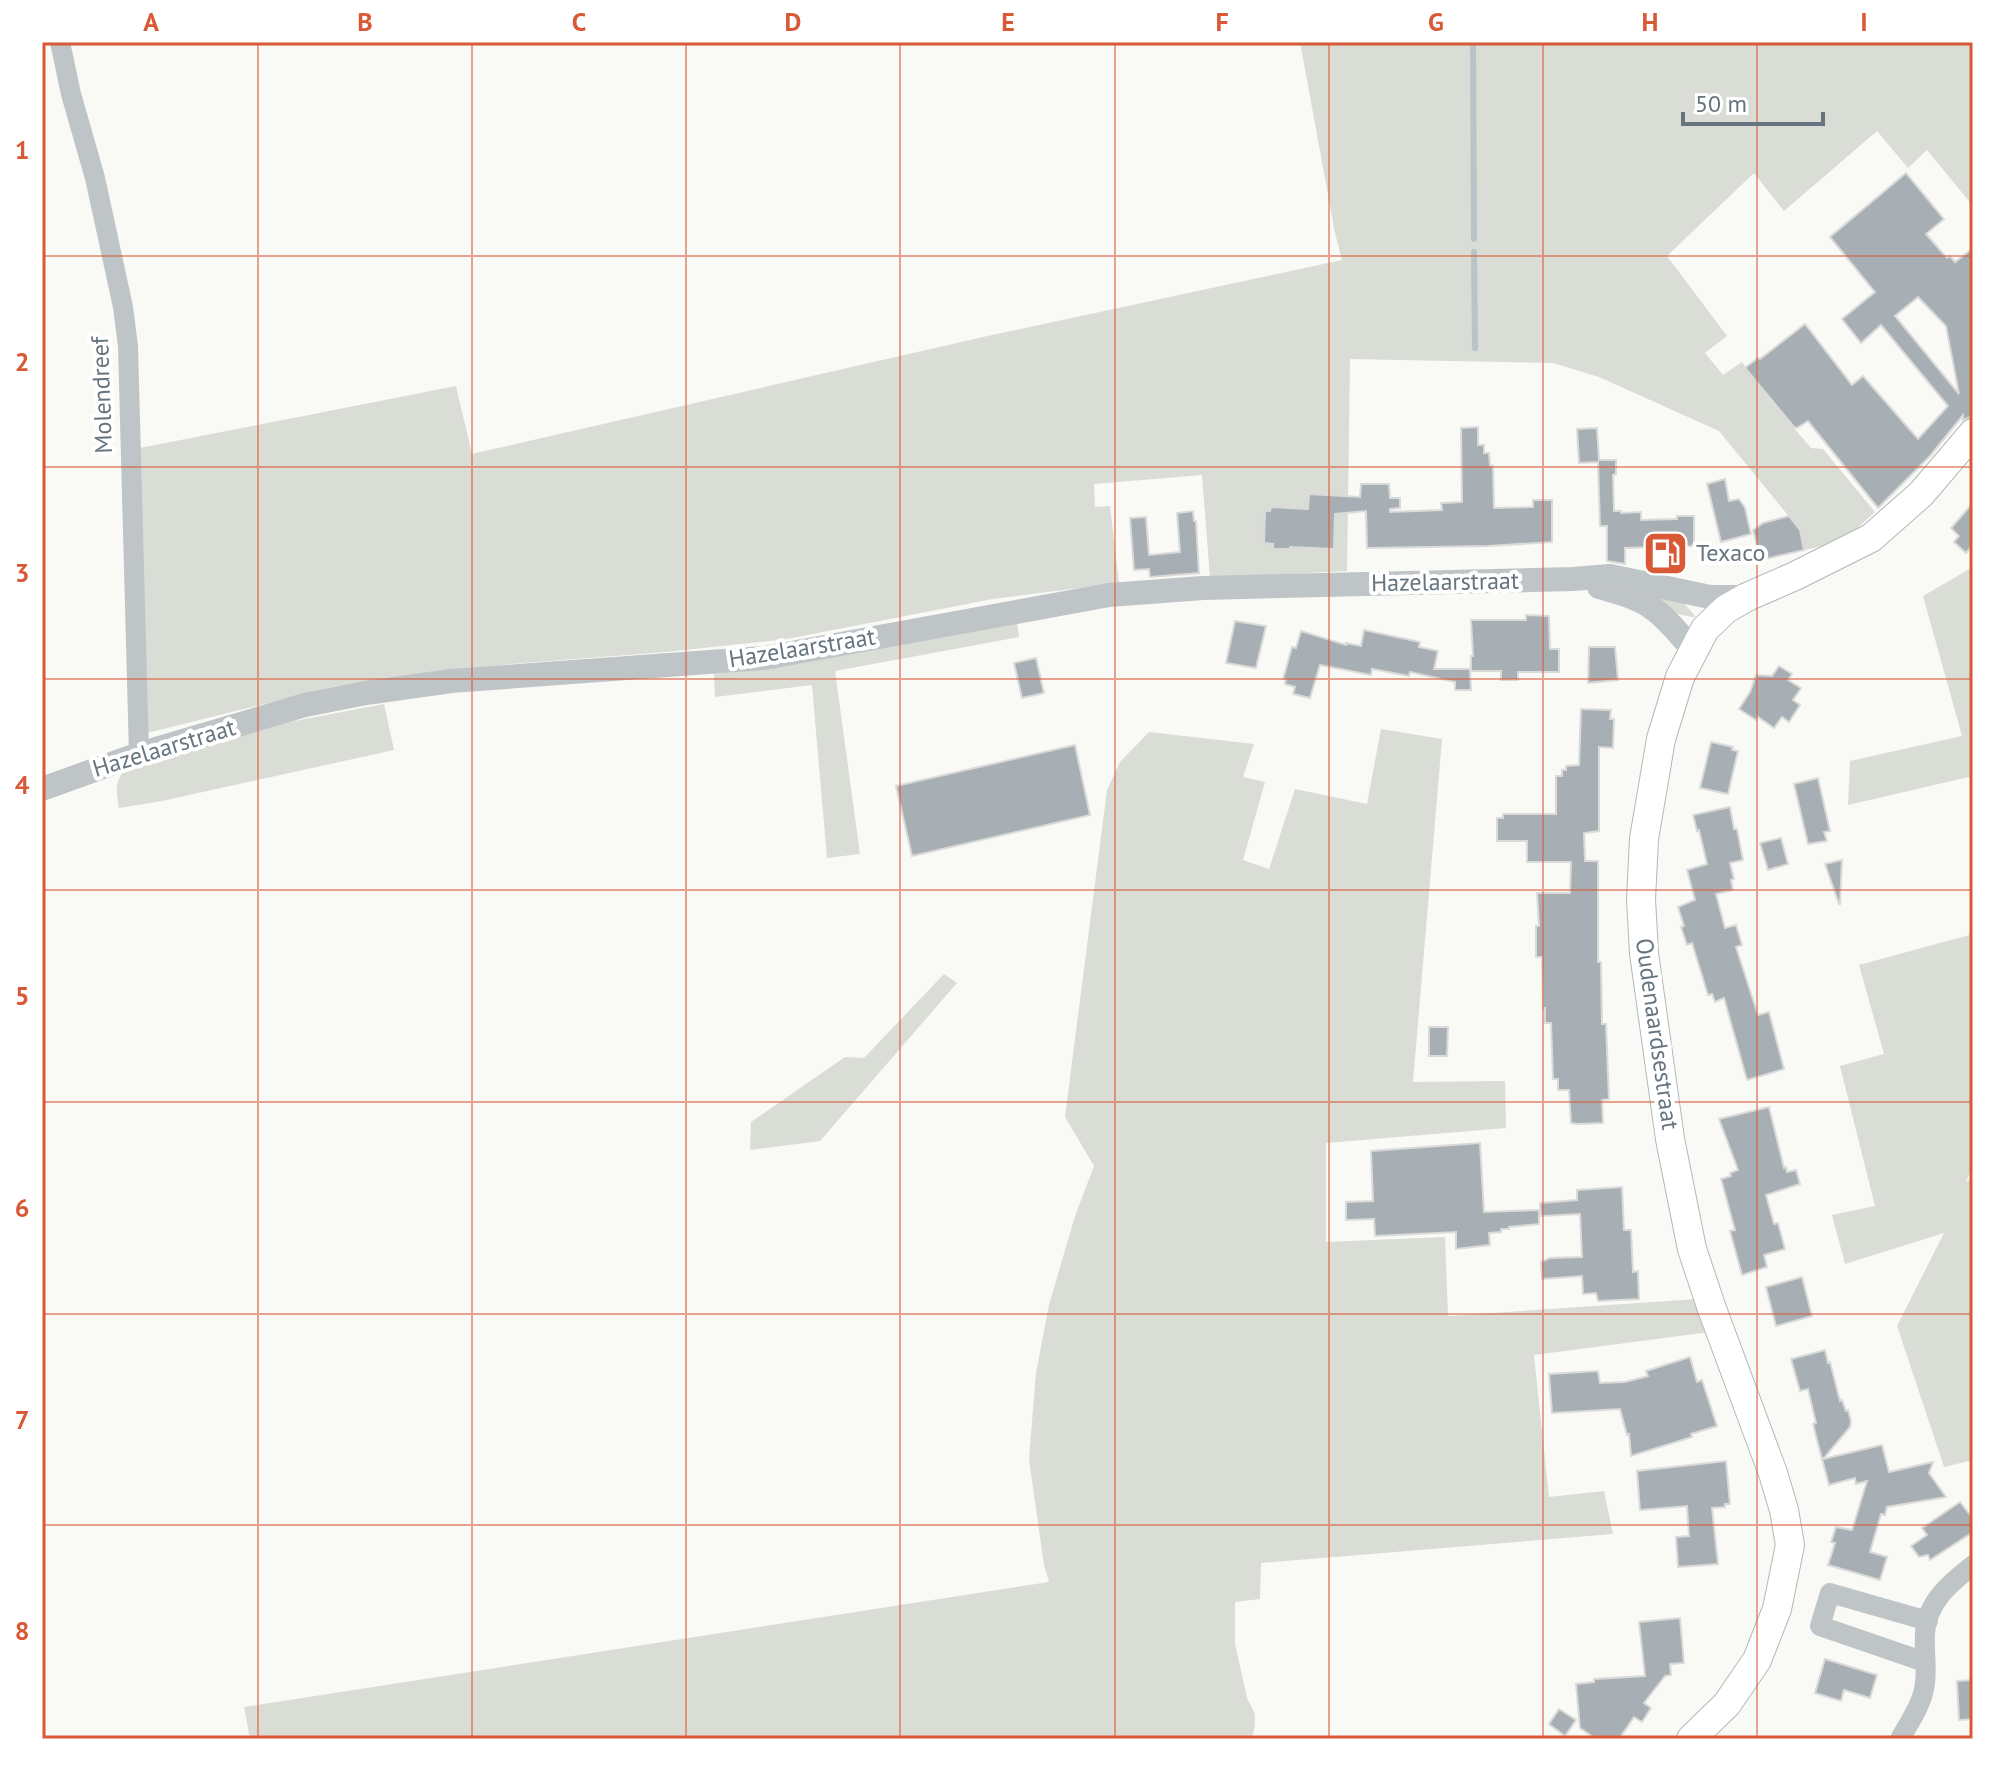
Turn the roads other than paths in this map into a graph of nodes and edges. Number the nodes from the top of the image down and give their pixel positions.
1 (60, 42) edge
2 (1973, 433) edge
3 (1573, 579) junction
4 (1747, 597) junction
5 (1693, 650) junction
6 (139, 754) junction
7 (42, 789) edge
8 (1973, 1565) edge
9 (1928, 1621) junction
10 (1925, 1662) junction
11 (1691, 1739) edge
12 (1901, 1739) edge

1 - 6 street, Molendreef
2 - 4 main road, Oudenaardsestraat
3 - 4 street, Hazelaarstraat
3 - 5 street, Hazelaarstraat
3 - 6 street, Hazelaarstraat
4 - 5 main road, Oudenaardsestraat
5 - 11 main road, Oudenaardsestraat
6 - 7 street, Hazelaarstraat
8 - 9 street
9 - 10 street
9 - 10 street
10 - 12 street

